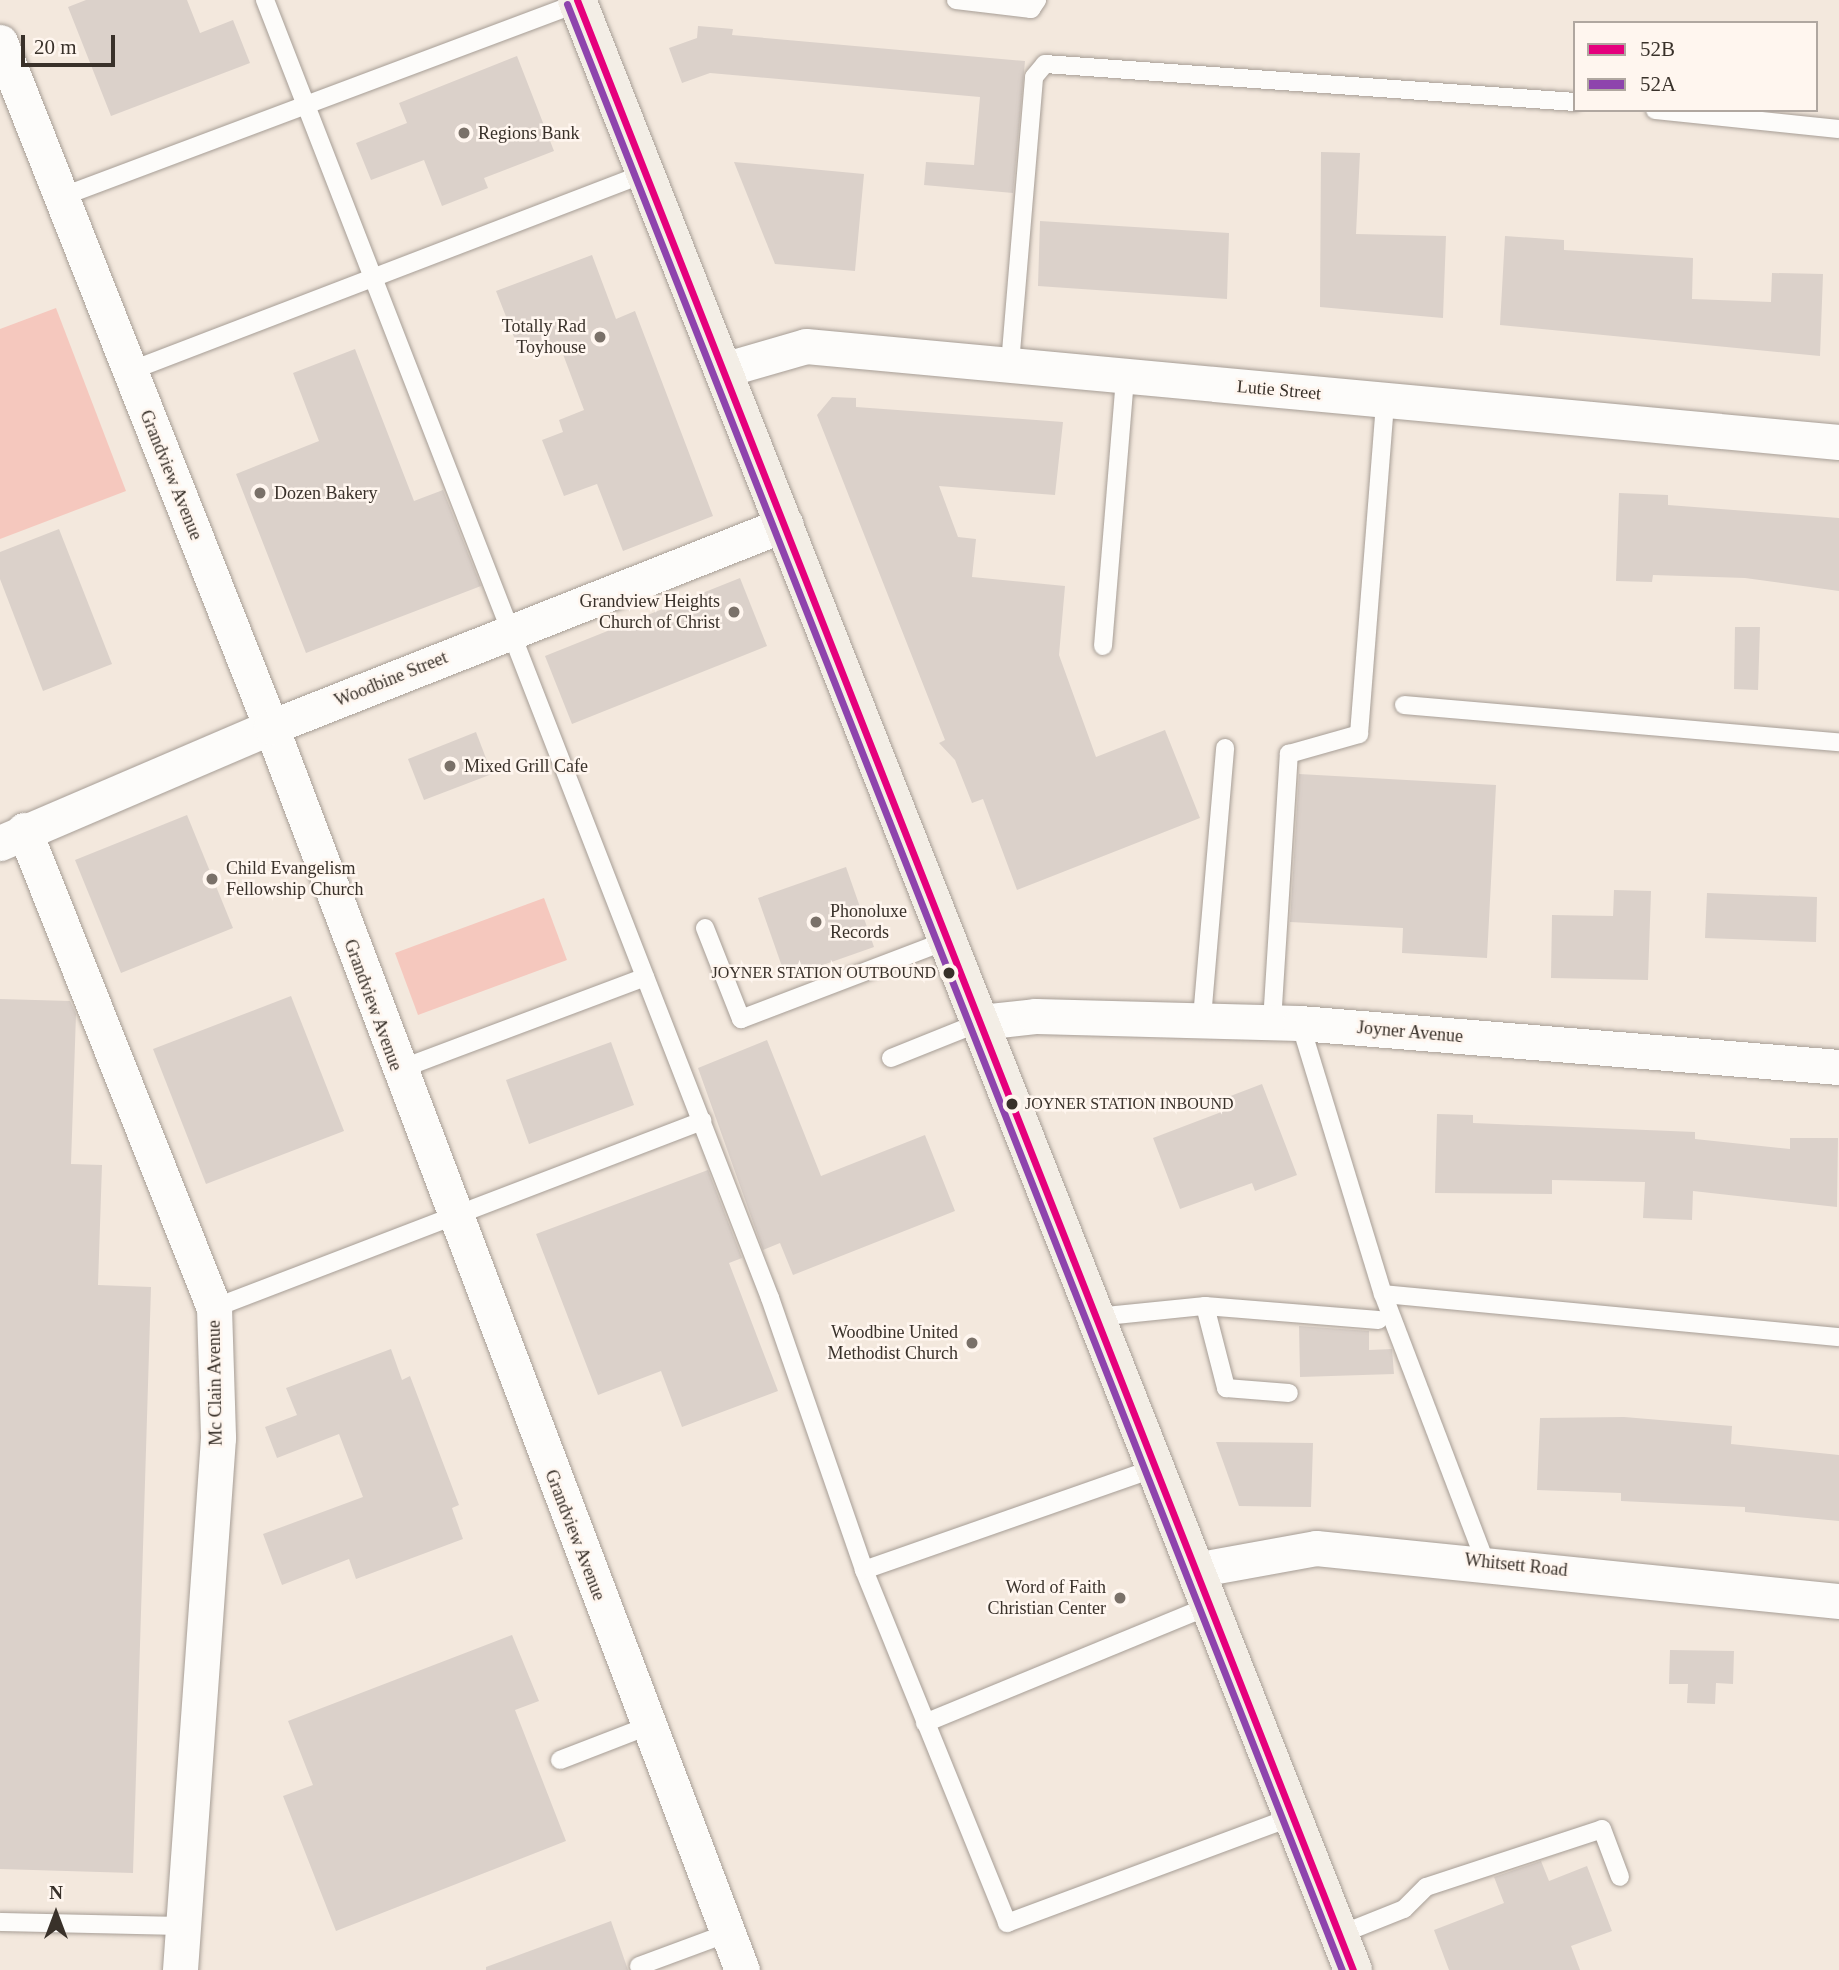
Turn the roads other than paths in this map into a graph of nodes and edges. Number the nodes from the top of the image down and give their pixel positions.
1 (265, 0) edge
2 (956, 0) edge
3 (1037, 0) edge
4 (578, 1) edge
5 (0, 42) edge
6 (1573, 102) edge
7 (306, 103) junction
8 (1674, 112) edge
9 (1839, 129) edge
10 (646, 173) junction
11 (61, 197) junction
12 (374, 274) junction
13 (1010, 365) junction
14 (723, 370) junction
15 (130, 371) junction
16 (1125, 376) junction
17 (1385, 400) junction
18 (1839, 442) edge
19 (785, 524) junction
20 (511, 632) junction
21 (1103, 646) dead end
22 (1404, 705) dead end
23 (271, 727) junction
24 (1839, 742) edge
25 (1225, 748) dead end
26 (12, 837) edge
27 (705, 928) dead end
28 (948, 940) junction
29 (645, 977) junction
30 (1202, 1018) junction
31 (981, 1022) junction
32 (1286, 1023) junction
33 (891, 1058) dead end
34 (1839, 1067) edge
35 (398, 1070) junction
36 (702, 1122) junction
37 (453, 1219) junction
38 (1383, 1294) junction
39 (1205, 1306) junction
40 (214, 1308) junction
41 (1096, 1317) junction
42 (1378, 1320) dead end
43 (1839, 1337) edge
44 (1289, 1393) dead end
45 (1155, 1468) junction
46 (1485, 1561) junction
47 (864, 1570) junction
48 (1195, 1570) junction
49 (1839, 1601) edge
50 (1209, 1606) junction
51 (925, 1723) junction
52 (648, 1726) junction
53 (560, 1760) dead end
54 (1292, 1817) junction
55 (1620, 1877) dead end
56 (0, 1922) edge
57 (183, 1926) junction
58 (728, 1933) junction
59 (1339, 1935) junction
60 (639, 1966) dead end
61 (180, 1970) edge
62 (742, 1970) edge
63 (1353, 1970) edge

1 - 7 lane
2 - 3 lane
4 - 7 lane
4 - 10 main road
5 - 11 street, Grandview Avenue
6 - 13 lane
7 - 11 lane
7 - 12 lane
8 - 9 lane
10 - 12 lane
10 - 14 main road
11 - 15 street, Grandview Avenue
12 - 15 lane
12 - 20 lane
13 - 14 street, Lutie Street
13 - 16 street, Lutie Street
14 - 19 main road
15 - 23 street, Grandview Avenue
16 - 17 street, Lutie Street
16 - 21 lane
17 - 18 street, Lutie Street
17 - 32 lane
19 - 20 street, Woodbine Street
19 - 28 main road
20 - 23 street, Woodbine Street
20 - 29 lane
22 - 24 lane
23 - 26 street, Woodbine Street
23 - 35 street, Grandview Avenue
25 - 30 lane
26 - 40 street, Mc Clain Avenue
27 - 28 lane
28 - 31 main road
29 - 35 lane
29 - 36 lane
30 - 31 street, Joyner Avenue
30 - 32 street, Joyner Avenue
31 - 33 lane
31 - 41 main road
32 - 34 street, Joyner Avenue
32 - 38 lane
35 - 37 street, Grandview Avenue
36 - 37 lane
36 - 47 lane
37 - 40 lane
37 - 52 street, Grandview Avenue
38 - 43 lane
38 - 46 lane
39 - 41 lane
39 - 42 lane
39 - 44 lane
40 - 57 street, Mc Clain Avenue
41 - 45 main road
45 - 47 lane
45 - 48 main road
46 - 48 street, Whitsett Road
46 - 49 street, Whitsett Road
47 - 51 lane
48 - 50 main road
50 - 51 lane
50 - 54 main road
51 - 54 lane
52 - 53 lane
52 - 58 street, Grandview Avenue
54 - 59 main road
55 - 59 lane
56 - 57 lane
57 - 61 street, Mc Clain Avenue
58 - 60 lane
58 - 62 street, Grandview Avenue
59 - 63 main road

